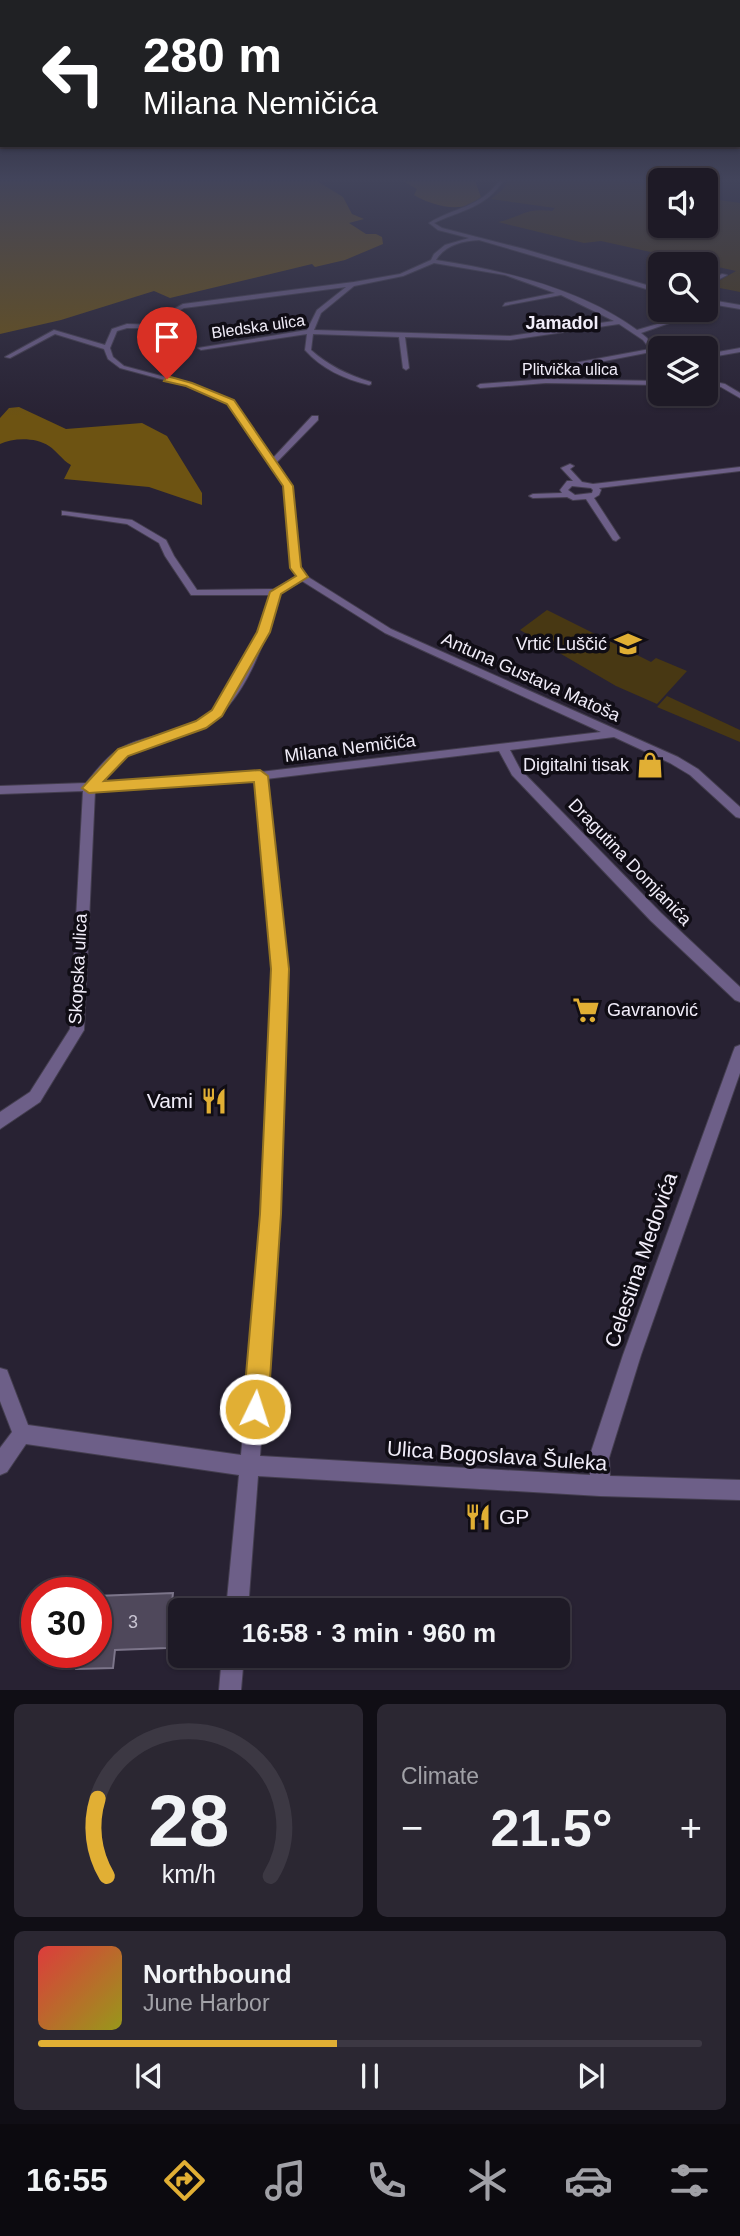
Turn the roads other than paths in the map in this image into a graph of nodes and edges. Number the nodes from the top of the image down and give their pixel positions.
1 (553, 260) edge
2 (433, 261) joint
3 (724, 275) dead end
4 (718, 278) edge
5 (354, 284) junction
6 (648, 288) edge
7 (561, 294) junction
8 (718, 303) edge
9 (505, 305) dead end
10 (740, 307) edge
11 (619, 322) junction
12 (667, 322) edge
13 (309, 332) junction
14 (637, 332) junction
15 (402, 334) junction
16 (107, 348) junction
17 (201, 348) dead end
18 (740, 350) edge
19 (718, 354) edge
20 (8, 357) dead end
21 (553, 362) dead end
22 (406, 368) dead end
23 (369, 383) dead end
24 (648, 383) edge
25 (718, 384) edge
26 (480, 386) dead end
27 (740, 396) edge
28 (315, 418) dead end
29 (272, 463) junction
30 (570, 466) dead end
31 (740, 472) edge
32 (570, 485) junction
33 (590, 493) junction
34 (533, 496) dead end
35 (65, 513) dead end
36 (615, 538) dead end
37 (302, 577) junction
38 (276, 592) junction
39 (613, 734) junction
40 (503, 748) junction
41 (260, 776) junction
42 (89, 788) junction
43 (0, 790) edge
44 (740, 814) edge
45 (740, 996) edge
46 (740, 1052) edge
47 (0, 1121) edge
48 (0, 1377) edge
49 (22, 1434) junction
50 (251, 1464) junction
51 (0, 1465) edge
52 (600, 1486) junction
53 (740, 1490) edge
54 (238, 1598) edge
55 (232, 1668) edge
56 (230, 1690) edge

1 - 6 street
2 - 5 street
2 - 7 street
3 - 4 street
5 - 13 street
5 - 16 street
7 - 9 street
7 - 11 street
8 - 10 street
11 - 14 street
11 - 15 street, Bledska ulica
12 - 14 street
13 - 15 street, Bledska ulica
13 - 17 street, Bledska ulica
13 - 23 street
14 - 21 street
15 - 22 street
16 - 20 street
16 - 29 street
18 - 19 street
24 - 26 street, Plitvička ulica
25 - 27 street
28 - 29 street
29 - 37 street
30 - 32 street
31 - 33 street
32 - 33 street
32 - 33 street
32 - 34 street
33 - 36 street
35 - 38 street
37 - 38 street
37 - 39 street, Antuna Gustava Matoša
38 - 42 street
39 - 40 street, Milana Nemičića
39 - 44 street, Antuna Gustava Matoša
40 - 41 street, Milana Nemičića
40 - 45 street, Dragutina Domjanića
41 - 42 street, Milana Nemičića
41 - 50 street
42 - 43 street, Milana Nemičića
42 - 47 street, Skopska ulica
46 - 52 street, Celestina Medovića
48 - 49 street
49 - 50 street
49 - 51 street
50 - 52 street, Ulica Bogoslava Šuleka
50 - 54 street
52 - 53 street, Ulica Bogoslava Šuleka
55 - 56 street

